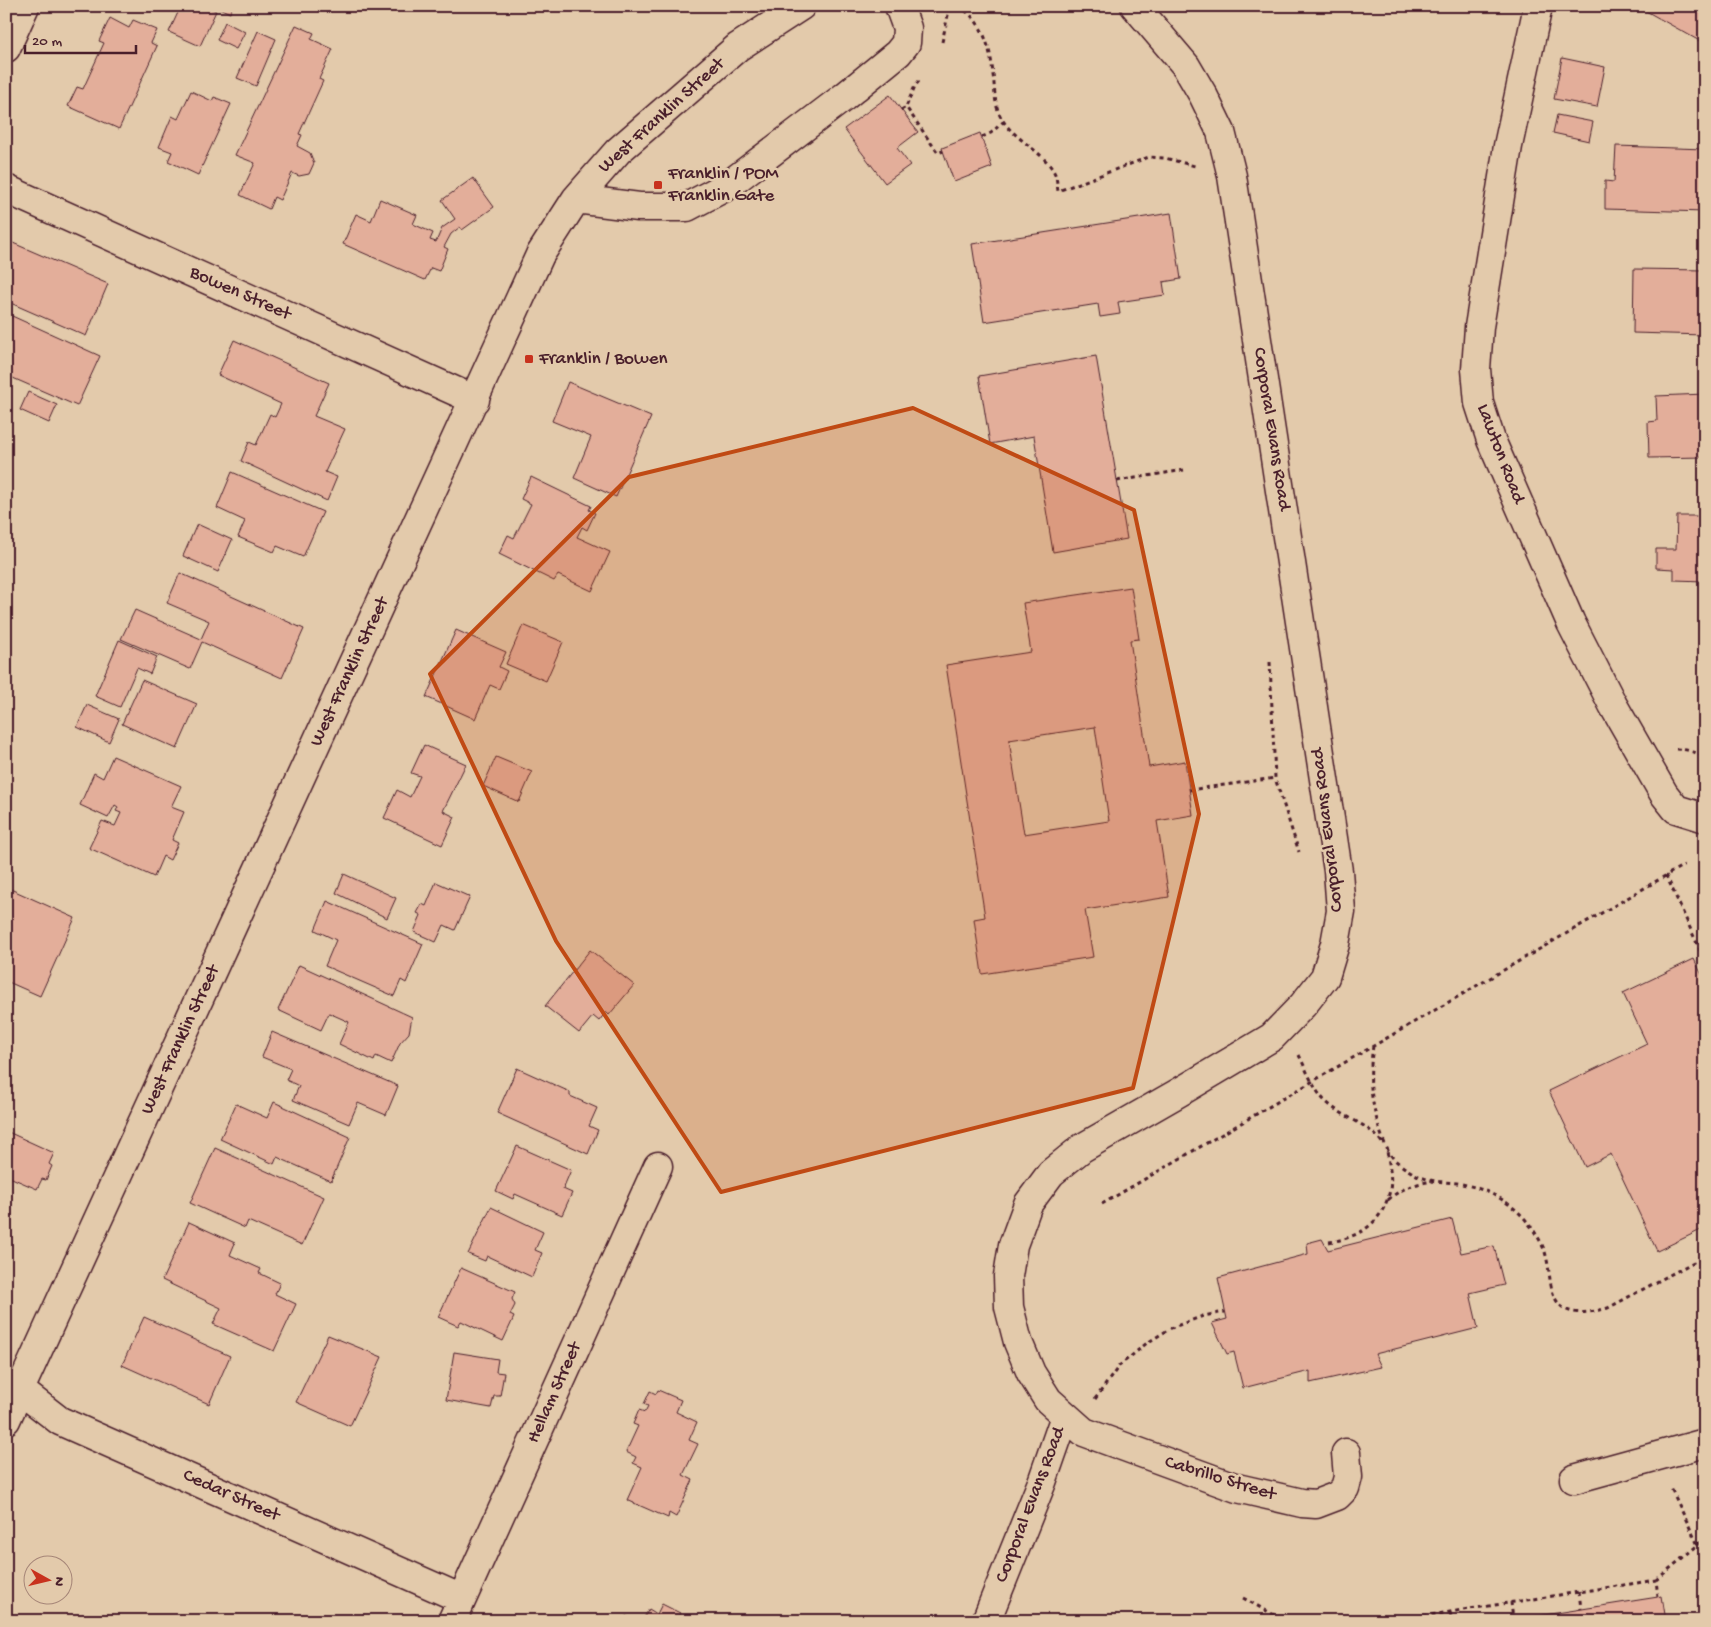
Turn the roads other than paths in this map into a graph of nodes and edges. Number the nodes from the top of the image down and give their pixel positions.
1 (25, 6) edge
2 (801, 6) edge
3 (899, 6) edge
4 (1135, 6) edge
5 (1538, 6) edge
6 (6, 48) edge
7 (6, 189) edge
8 (576, 199) junction
9 (474, 400) junction
10 (1705, 818) edge
11 (658, 1166) dead end
12 (13, 1387) edge
13 (6, 1420) edge
14 (1073, 1423) junction
15 (1705, 1443) edge
16 (1346, 1453) dead end
17 (1574, 1479) dead end
18 (457, 1610) edge
19 (986, 1621) edge

1 - 6 street
2 - 8 street, West Franklin Street
3 - 8 street
4 - 14 street, Corporal Evans Road
5 - 10 street, Lawton Road
7 - 9 street, Bowen Street
8 - 9 street, West Franklin Street
9 - 12 street, West Franklin Street
11 - 18 street, Hellam Street
12 - 13 street, West Franklin Street
12 - 18 street, Cedar Street
14 - 16 street, Cabrillo Street
14 - 19 street, Corporal Evans Road
15 - 17 street

